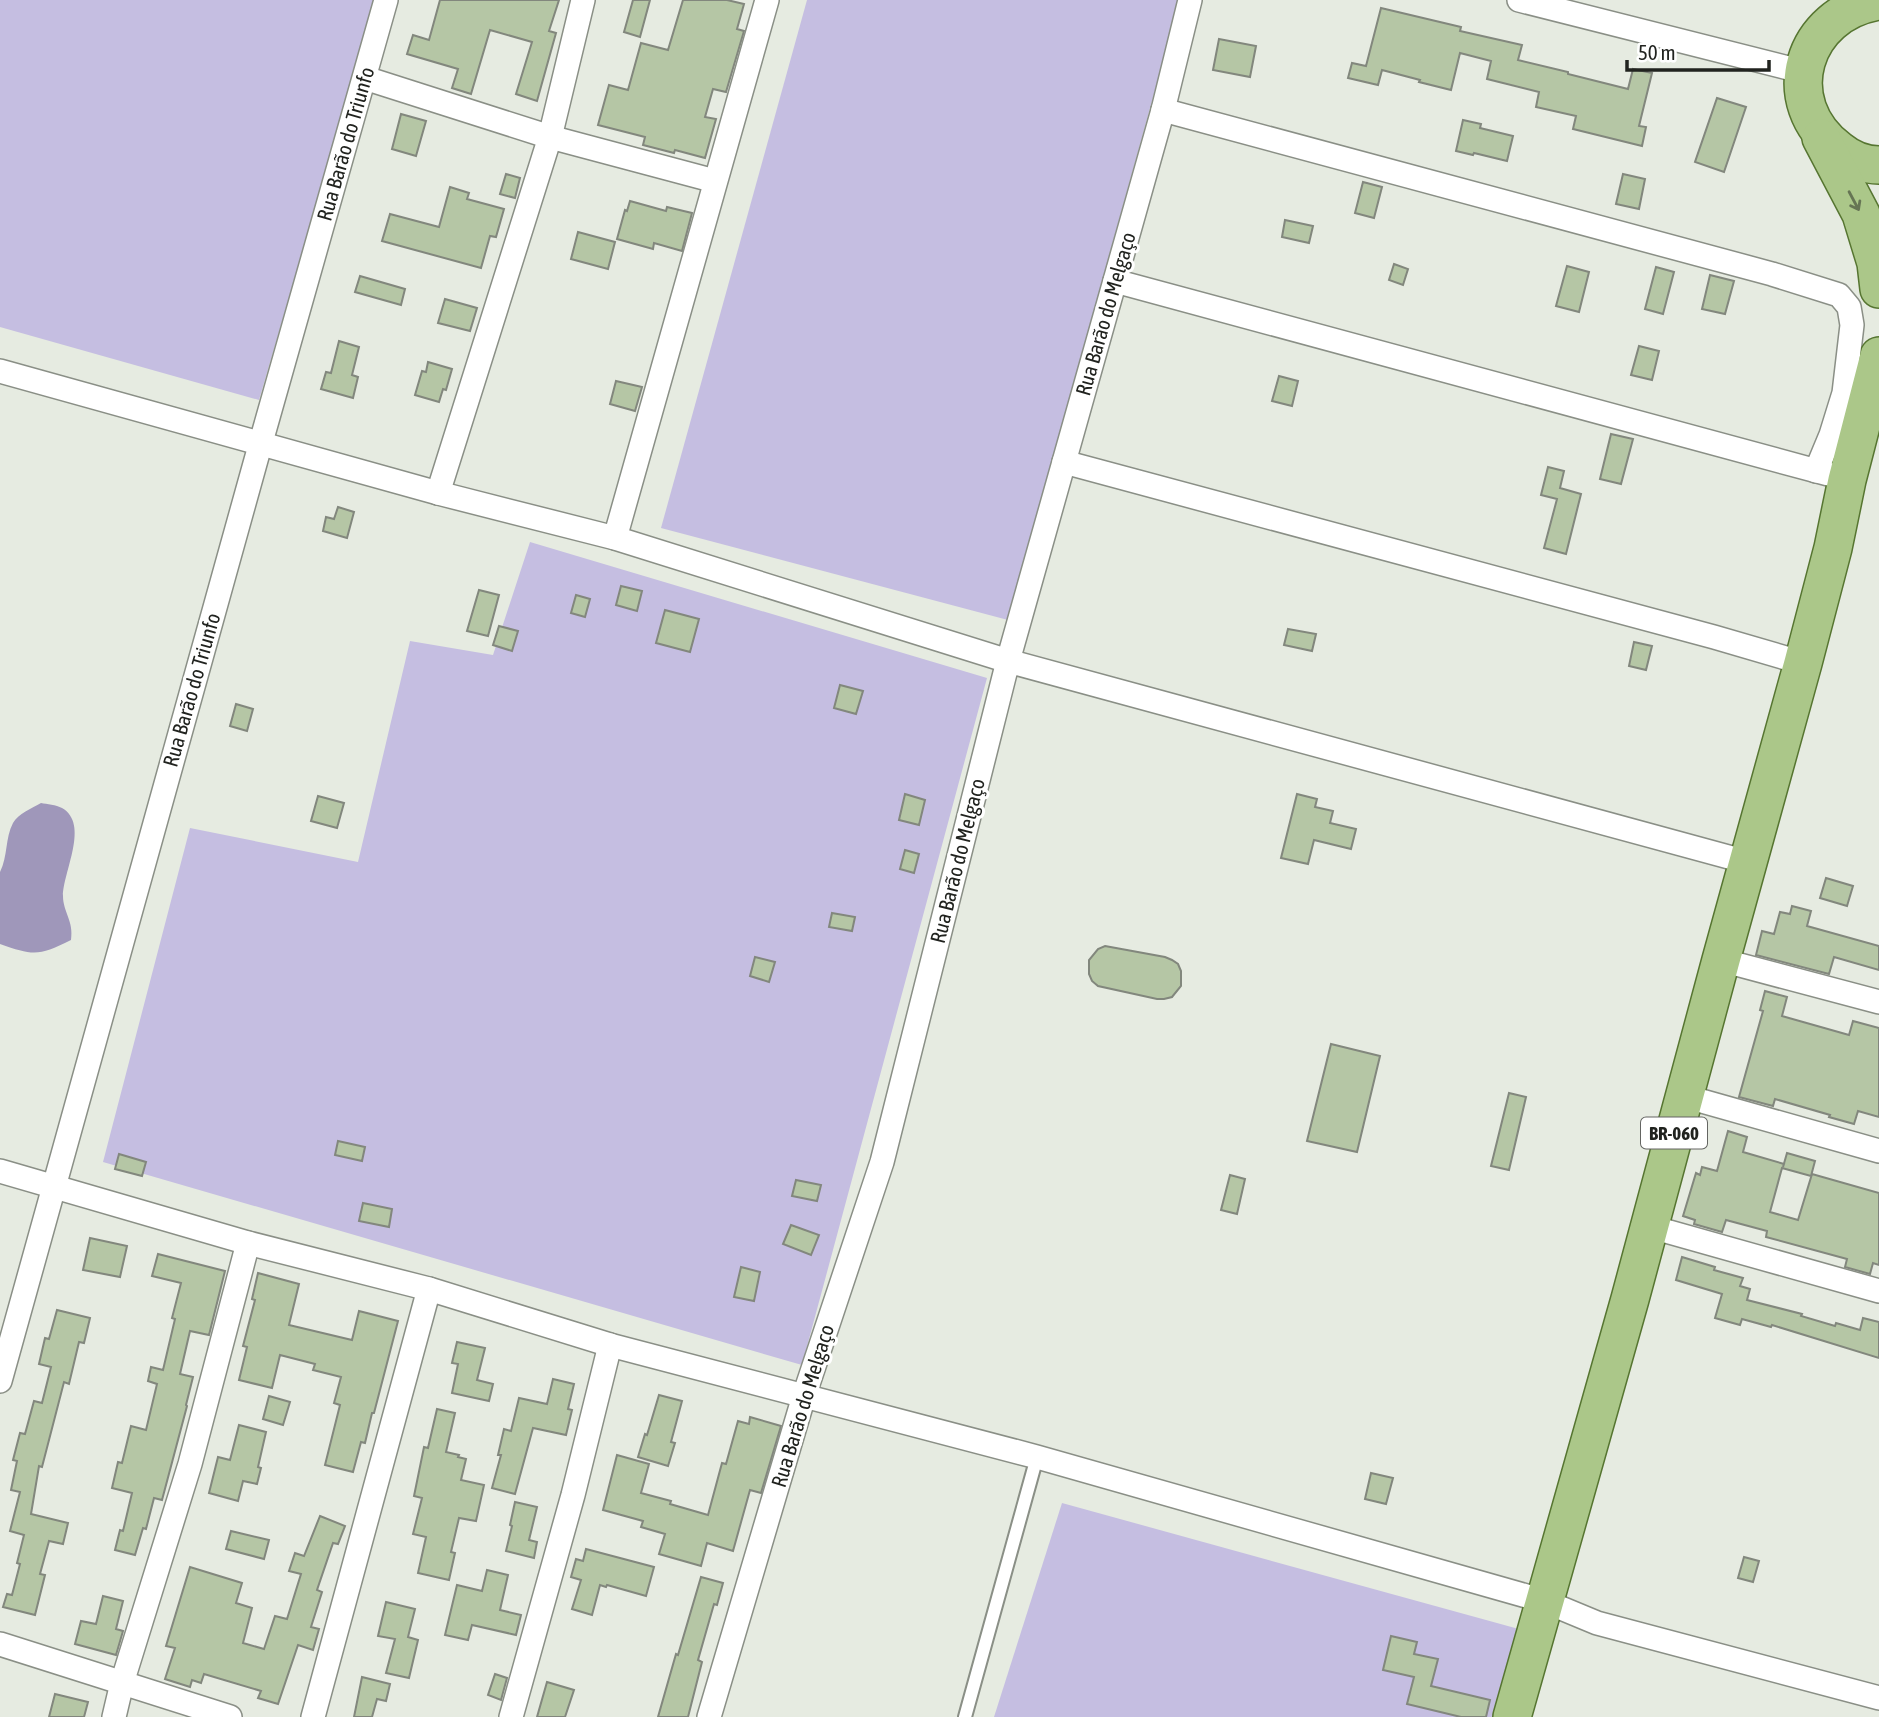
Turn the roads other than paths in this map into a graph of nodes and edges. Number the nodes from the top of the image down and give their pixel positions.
1 (386, 0) edge
2 (583, 0) edge
3 (767, 0) edge
4 (1190, 0) edge
5 (1519, 0) edge
6 (1822, 0) edge
7 (1879, 1) edge
8 (1807, 61) junction
9 (365, 78) junction
10 (1163, 110) junction
11 (1811, 119) junction
12 (550, 137) junction
13 (1879, 165) edge
14 (715, 181) junction
15 (1115, 281) junction
16 (1879, 289) edge
17 (1879, 356) edge
18 (0, 371) edge
19 (1879, 423) edge
20 (261, 442) junction
21 (1064, 463) junction
22 (1831, 475) junction
23 (438, 493) junction
24 (615, 538) junction
25 (1833, 548) junction
26 (1008, 661) junction
27 (1803, 663) junction
28 (1747, 862) junction
29 (1721, 960) junction
30 (1879, 1002) edge
31 (1684, 1096) junction
32 (1879, 1151) edge
33 (0, 1171) edge
34 (54, 1186) junction
35 (1648, 1226) junction
36 (248, 1244) junction
37 (429, 1289) junction
38 (1879, 1291) edge
39 (610, 1345) junction
40 (0, 1381) edge
41 (804, 1396) junction
42 (1037, 1457) junction
43 (1544, 1601) junction
44 (0, 1644) edge
45 (122, 1683) junction
46 (1879, 1698) edge
47 (114, 1717) edge
48 (230, 1717) edge
49 (313, 1717) edge
50 (511, 1717) edge
51 (709, 1717) edge
52 (965, 1717) edge
53 (1512, 1717) edge

1 - 9 street, Rua Barão do Triunfo
2 - 12 street
3 - 14 street
4 - 10 street, Rua Barão do Melgaço
5 - 8 street
6 - 8 main road
7 - 8 main road
8 - 11 main road
9 - 12 street
9 - 20 street, Rua Barão do Triunfo
10 - 15 street, Rua Barão do Melgaço
10 - 22 street
11 - 13 main road
11 -> 16 main road
12 - 14 street
12 - 23 street
14 - 24 street
15 - 21 street, Rua Barão do Melgaço
15 - 22 street
17 - 22 main road, BR-060
18 - 20 street
19 - 25 main road, BR-060
20 - 23 street
20 - 34 street, Rua Barão do Triunfo
21 - 26 street, Rua Barão do Melgaço
21 - 27 street
22 - 25 main road, BR-060
23 - 24 street
24 - 26 street
25 - 27 main road, BR-060
26 - 28 street
26 - 41 street, Rua Barão do Melgaço
27 - 28 main road, BR-060
28 - 29 main road, BR-060
29 - 30 street
29 - 31 main road, BR-060
31 - 32 street
31 - 35 main road, BR-060
33 - 34 street
34 - 36 street
34 - 40 street, Rua Barão do Triunfo
35 - 38 street
35 - 43 main road, BR-060
36 - 37 street
36 - 45 street
37 - 39 street
37 - 49 street
39 - 41 street
39 - 50 street
41 - 42 street
41 - 51 street, Rua Barão do Melgaço
42 - 43 street
42 - 52 lane
43 - 46 street
43 - 53 main road, BR-060
44 - 45 street
45 - 47 street
45 - 48 street

